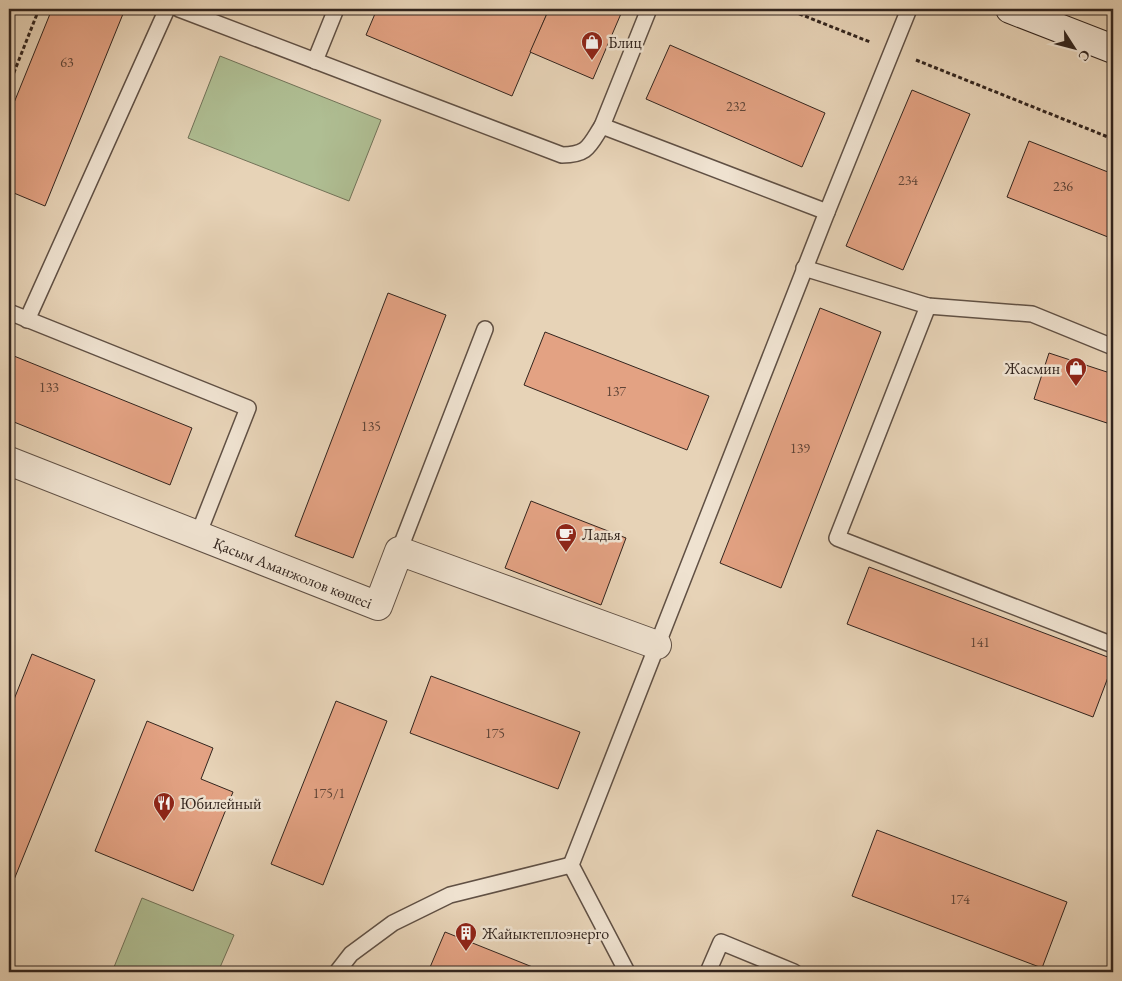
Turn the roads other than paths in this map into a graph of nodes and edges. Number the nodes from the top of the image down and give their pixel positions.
1 (167, 9) edge
2 (179, 9) edge
3 (336, 9) edge
4 (649, 9) edge
5 (909, 9) edge
6 (1010, 9) edge
7 (1113, 49) edge
8 (315, 61) junction
9 (602, 126) junction
10 (826, 212) junction
11 (804, 268) junction
12 (928, 306) junction
13 (9, 312) edge
14 (27, 320) junction
15 (485, 330) dead end
16 (1113, 347) edge
17 (9, 461) edge
18 (198, 535) junction
19 (399, 551) junction
20 (657, 645) junction
21 (1113, 645) edge
22 (571, 865) junction
23 (338, 972) edge
24 (627, 972) edge
25 (708, 972) edge
26 (794, 972) edge

1 - 14 lane
2 - 8 lane
3 - 8 lane
4 - 9 lane
5 - 10 lane
6 - 7 street
8 - 9 lane
9 - 10 lane
10 - 11 lane
11 - 12 lane
11 - 20 lane
12 - 16 lane
12 - 21 lane
13 - 14 lane
14 - 18 lane
15 - 19 lane
17 - 18 street, Қасым Аманжолов көшесі
18 - 19 street, Қасым Аманжолов көшесі
19 - 20 street
20 - 22 lane
22 - 23 lane
22 - 24 lane
25 - 26 lane

